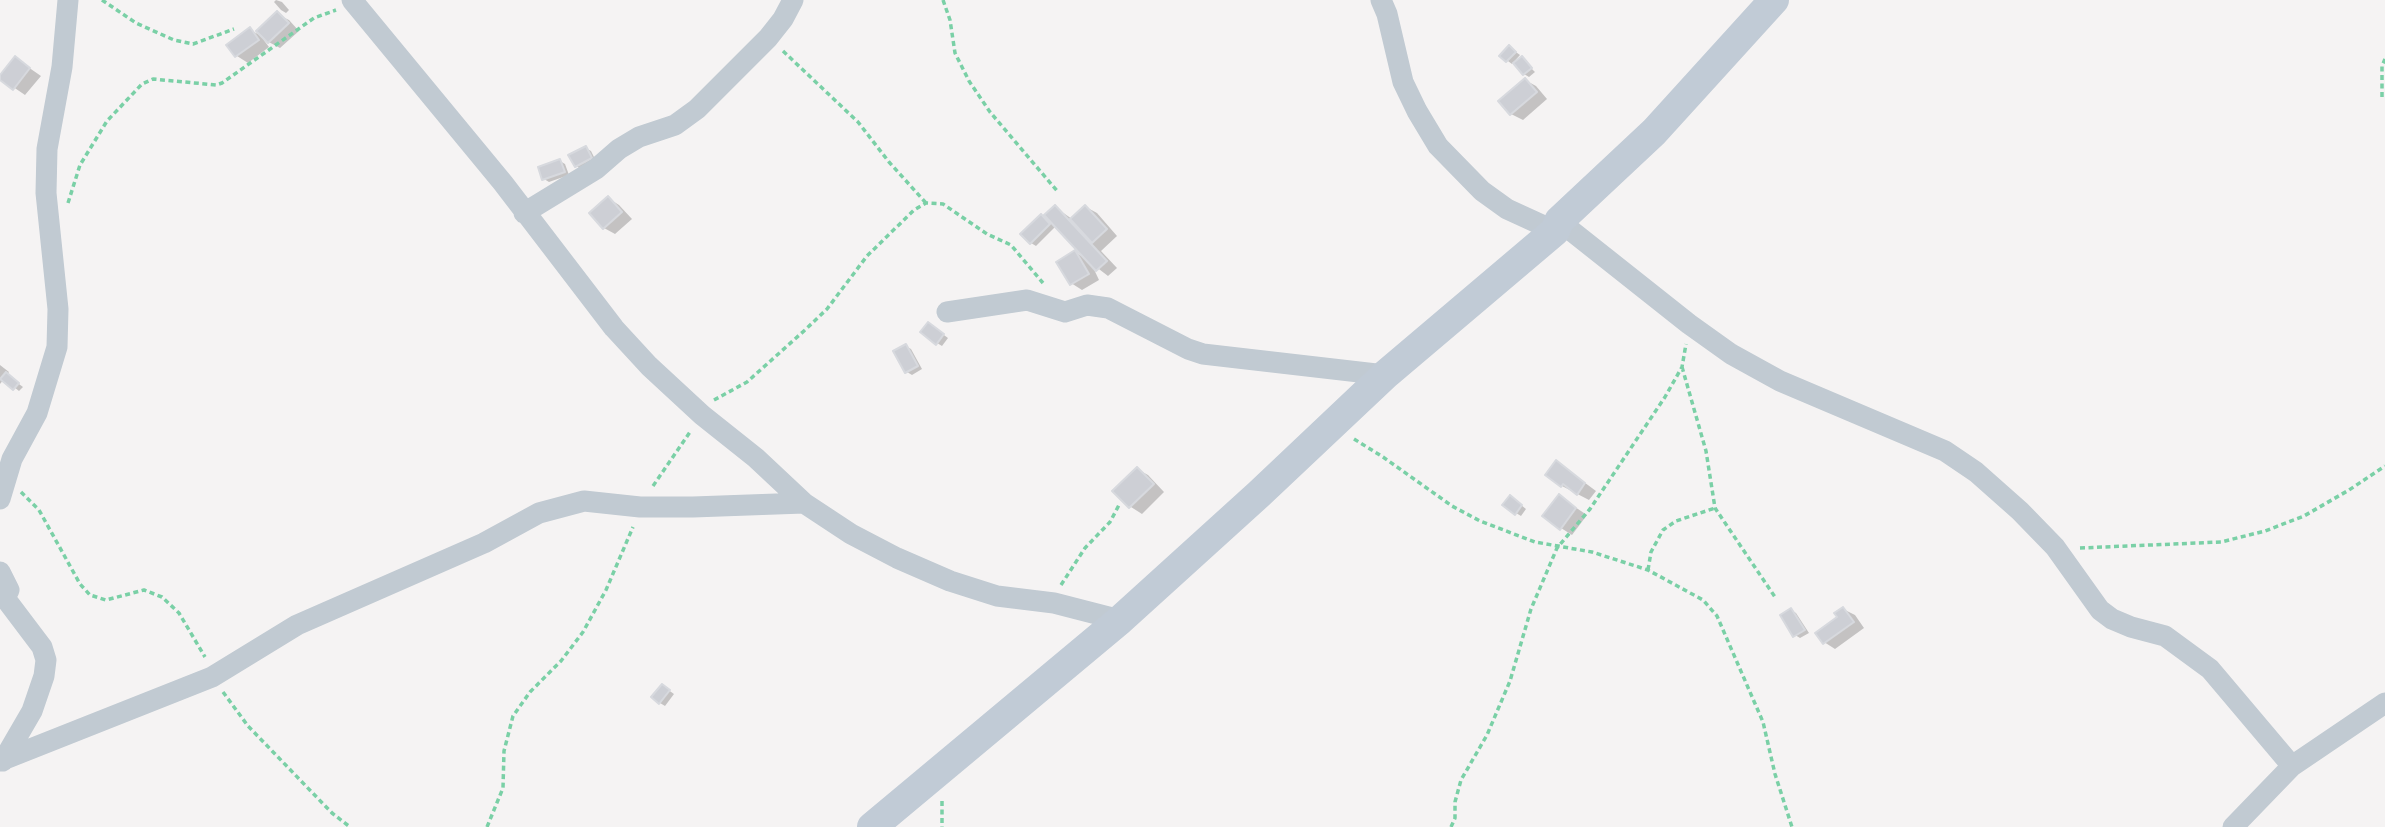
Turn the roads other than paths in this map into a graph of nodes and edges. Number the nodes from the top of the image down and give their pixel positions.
1 (68, 0) edge
2 (793, 0) edge
3 (1381, 0) edge
4 (1774, 0) edge
5 (356, 6) edge
6 (524, 213) junction
7 (1557, 226) junction
8 (947, 312) dead end
9 (1385, 375) junction
10 (0, 499) edge
11 (804, 503) junction
12 (3, 585) edge
13 (1120, 620) junction
14 (2385, 703) edge
15 (1, 765) edge
16 (2292, 766) junction
17 (872, 827) edge
18 (2233, 827) edge

1 - 10 street
2 - 6 street
3 - 7 street
4 - 7 street
5 - 6 street
6 - 11 street
7 - 9 street
7 - 16 street
8 - 9 street
9 - 13 street
11 - 13 street
11 - 15 street
12 - 15 street
13 - 17 street
14 - 16 street
16 - 18 street

